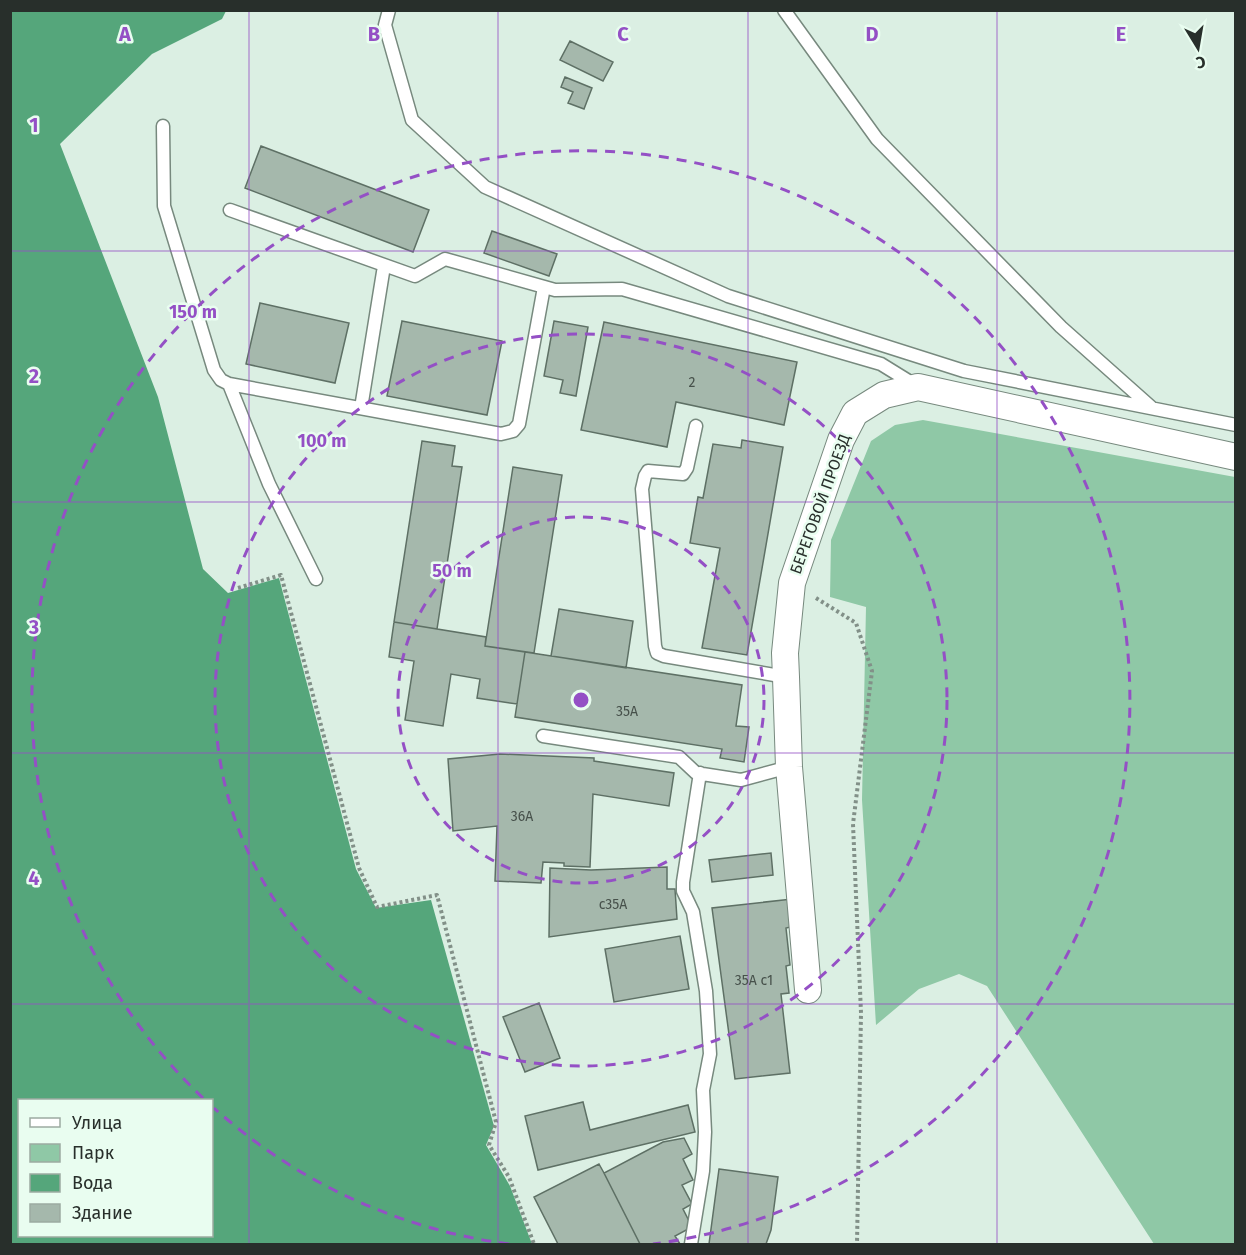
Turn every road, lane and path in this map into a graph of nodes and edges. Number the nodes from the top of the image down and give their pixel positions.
1 (389, 10) edge
2 (784, 10) edge
3 (163, 126) dead end
4 (230, 210) dead end
5 (384, 266) junction
6 (544, 287) junction
7 (229, 384) junction
8 (918, 387) junction
9 (361, 408) junction
10 (1152, 408) junction
11 (1236, 425) edge
12 (696, 426) dead end
13 (1236, 457) edge
14 (316, 579) dead end
15 (792, 583) junction
16 (238, 588) dead end
17 (786, 677) junction
18 (543, 736) dead end
19 (789, 767) junction
20 (700, 773) junction
21 (808, 990) dead end
22 (534, 1245) edge
23 (691, 1245) edge
24 (857, 1245) edge

1 - 10 lane
2 - 10 lane
3 - 7 lane
4 - 5 lane
5 - 6 lane
5 - 9 lane
6 - 8 lane
6 - 9 lane
7 - 9 lane
7 - 14 lane
8 - 13 street, БЕРЕГОВОЙ ПРОЕЗД
8 - 15 street, БЕРЕГОВОЙ ПРОЕЗД
10 - 11 lane
12 - 17 lane
15 - 17 street, БЕРЕГОВОЙ ПРОЕЗД
15 - 24 path
16 - 22 path
17 - 19 street, БЕРЕГОВОЙ ПРОЕЗД
18 - 20 lane
19 - 20 lane
19 - 21 street, БЕРЕГОВОЙ ПРОЕЗД
20 - 23 lane

